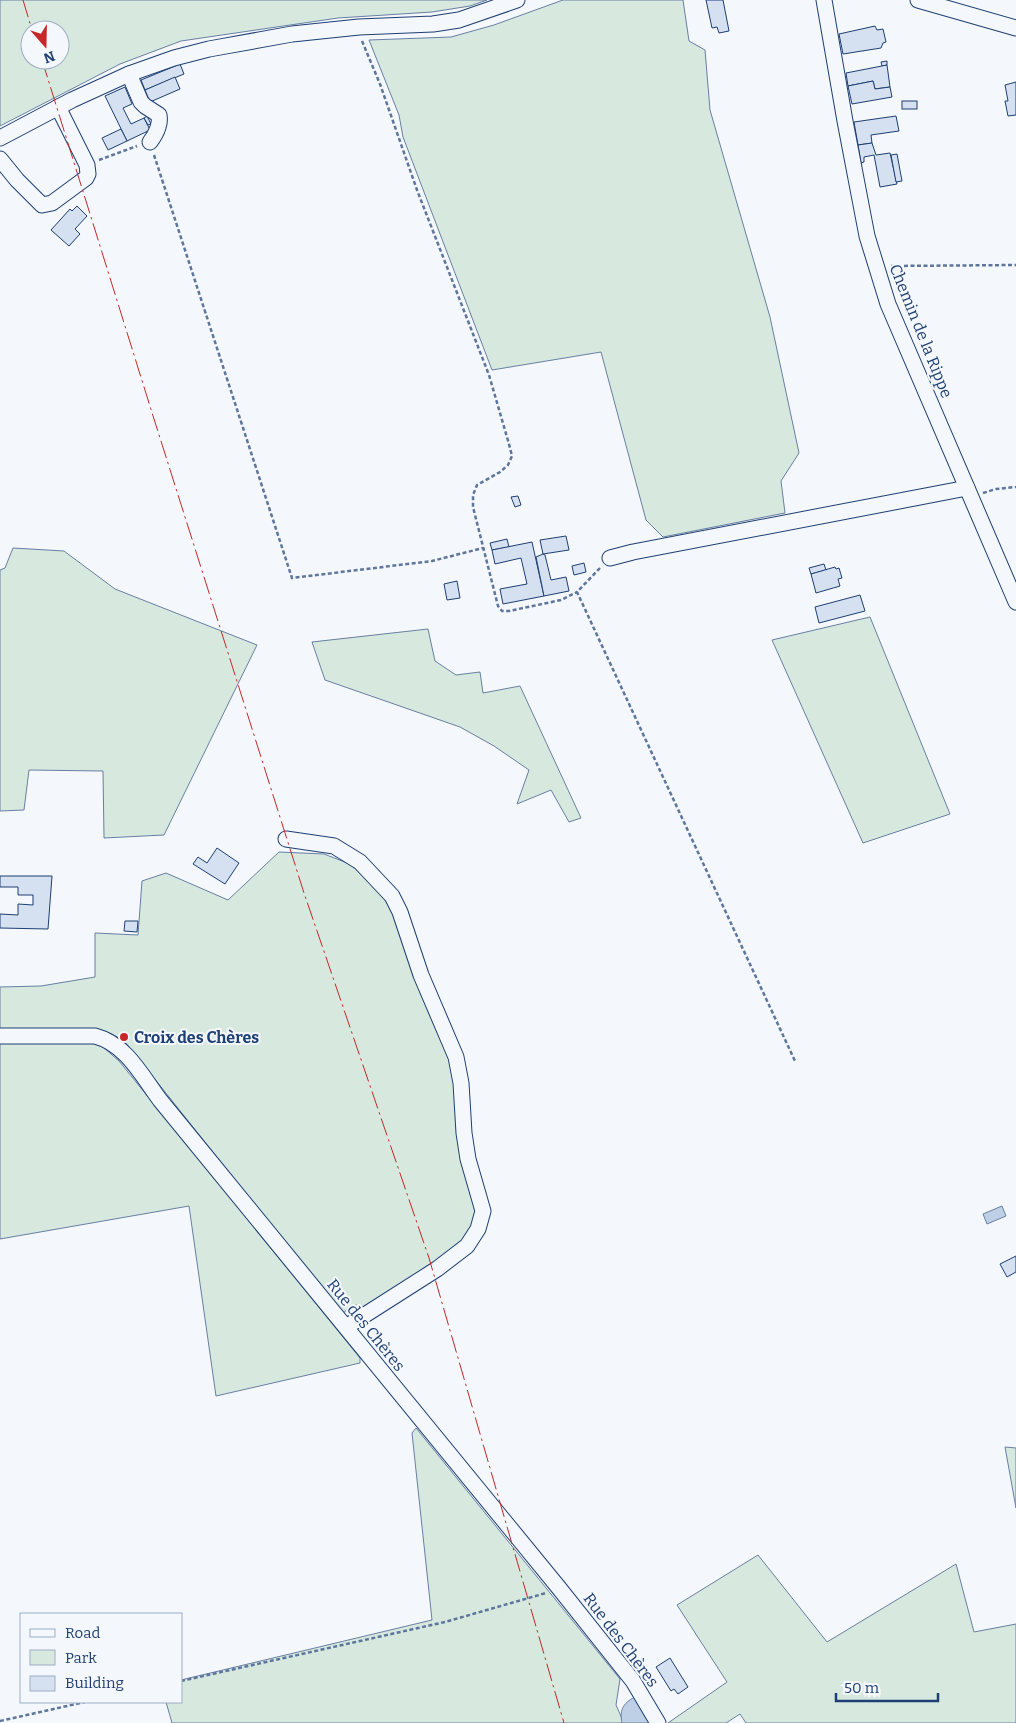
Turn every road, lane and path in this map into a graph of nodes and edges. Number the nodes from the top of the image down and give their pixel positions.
1 (517, 0) edge
2 (824, 0) edge
3 (918, 0) edge
4 (359, 27) junction
5 (1016, 28) edge
6 (129, 74) junction
7 (58, 107) junction
8 (0, 138) edge
9 (150, 142) junction
10 (0, 159) edge
11 (86, 165) junction
12 (874, 260) junction
13 (1016, 265) edge
14 (1016, 486) edge
15 (969, 493) junction
16 (483, 548) junction
17 (610, 558) joint
18 (577, 592) junction
19 (1016, 602) edge
20 (286, 840) dead end
21 (0, 1036) edge
22 (795, 1061) dead end
23 (346, 1327) junction
24 (559, 1588) junction
25 (182, 1680) edge
26 (81, 1703) edge
27 (0, 1721) edge
28 (658, 1723) edge

1 - 4 street
2 - 12 street, Chemin de la Rippe
3 - 5 street
4 - 6 street
4 - 16 path
6 - 7 street
6 - 9 street
7 - 8 street
7 - 11 street
9 - 11 path
9 - 16 path
10 - 11 street
12 - 13 path
12 - 15 street, Chemin de la Rippe
14 - 15 path
15 - 17 street
15 - 19 street, Chemin de la Rippe
16 - 18 path
17 - 18 path
18 - 22 path
20 - 23 street
21 - 23 street, Rue des Chères
23 - 24 street, Rue des Chères
24 - 25 path
24 - 28 street, Rue des Chères
26 - 27 path

